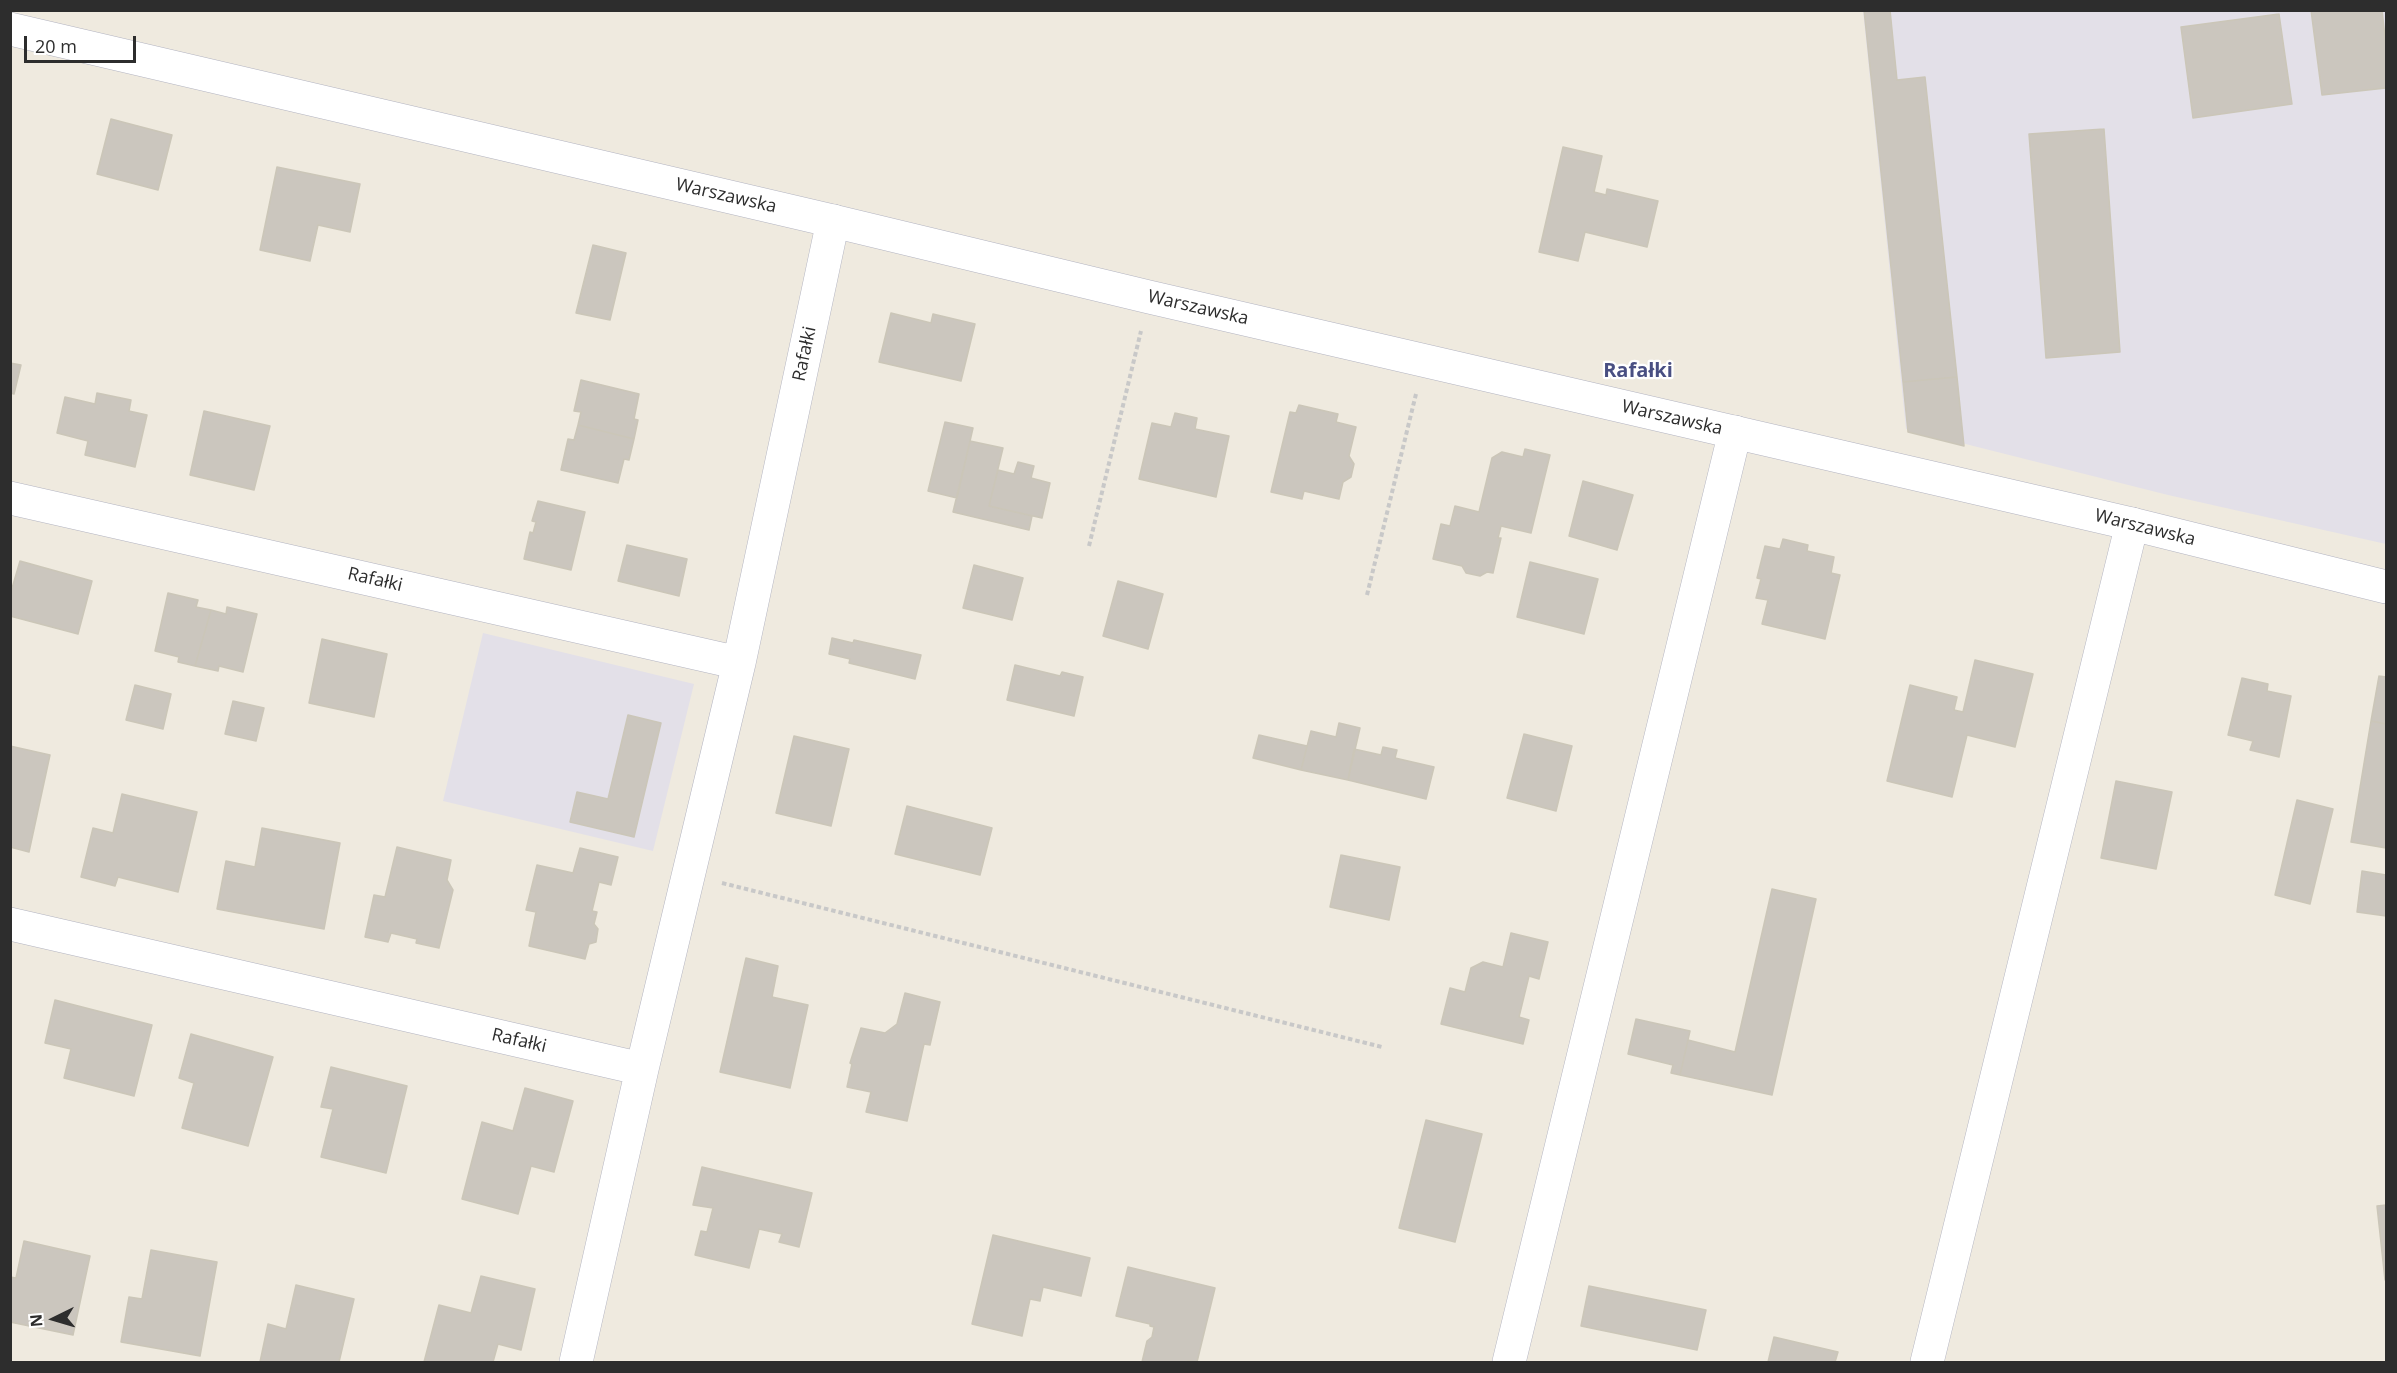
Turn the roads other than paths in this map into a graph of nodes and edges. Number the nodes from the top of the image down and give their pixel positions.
1 (10, 29) edge
2 (833, 221) junction
3 (1735, 432) junction
4 (10, 498) edge
5 (2132, 524) junction
6 (2386, 587) edge
7 (739, 663) junction
8 (10, 924) edge
9 (642, 1069) junction
10 (576, 1362) edge
11 (1509, 1362) edge
12 (1927, 1362) edge

1 - 2 street, Warszawska
2 - 3 street, Warszawska
2 - 7 street, Rafałki
3 - 5 street, Warszawska
3 - 11 street
4 - 7 street, Rafałki
5 - 6 street, Warszawska
5 - 12 street
7 - 9 street, Rafałki
8 - 9 street, Rafałki
9 - 10 street, Rafałki

